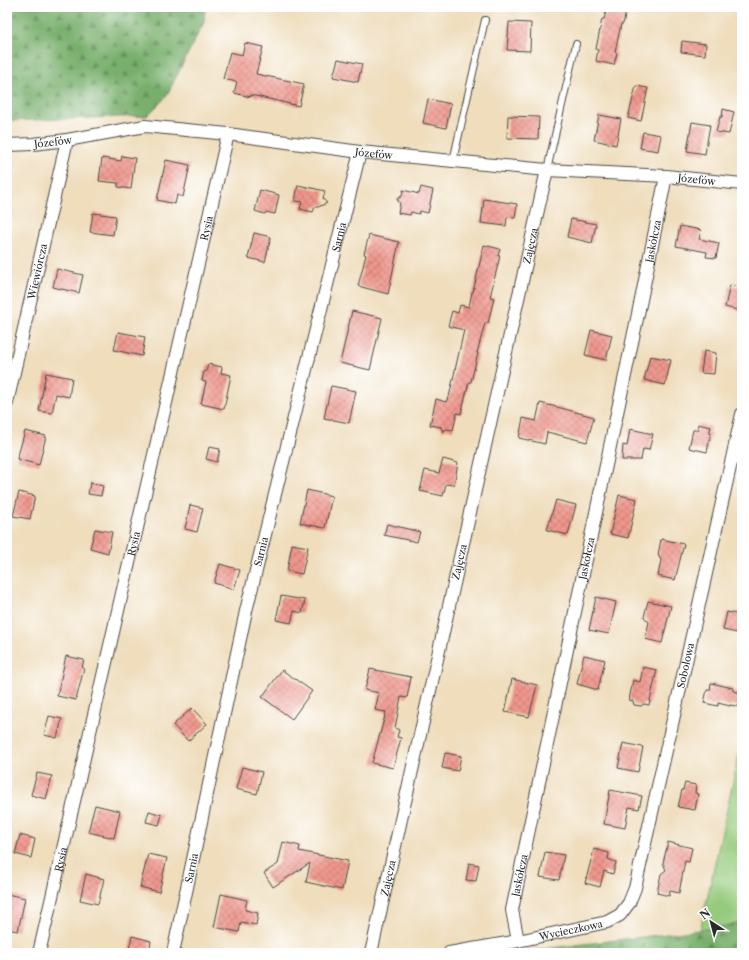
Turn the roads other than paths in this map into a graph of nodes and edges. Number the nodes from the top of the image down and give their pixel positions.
1 (485, 20) dead end
2 (576, 44) dead end
3 (228, 134) junction
4 (67, 140) junction
5 (7, 146) edge
6 (360, 152) junction
7 (452, 161) junction
8 (547, 170) junction
9 (666, 176) junction
10 (742, 184) edge
11 (7, 403) edge
12 (742, 414) edge
13 (620, 915) joint
14 (518, 941) junction
15 (39, 953) edge
16 (173, 953) edge
17 (371, 953) edge
18 (449, 953) edge

1 - 7 lane
2 - 8 lane
3 - 4 street, Józefów
3 - 6 street, Józefów
3 - 15 street, Rysia
4 - 5 street, Józefów
4 - 11 street, Wiewiórcza
6 - 7 street, Józefów
6 - 16 street, Sarnia
7 - 8 street, Józefów
8 - 9 street, Józefów
8 - 17 street, Zajęcza
9 - 10 street, Józefów
9 - 14 street, Jaskółcza
12 - 13 street, Sobolowa
13 - 14 street, Wycieczkowa
14 - 18 street, Wycieczkowa

